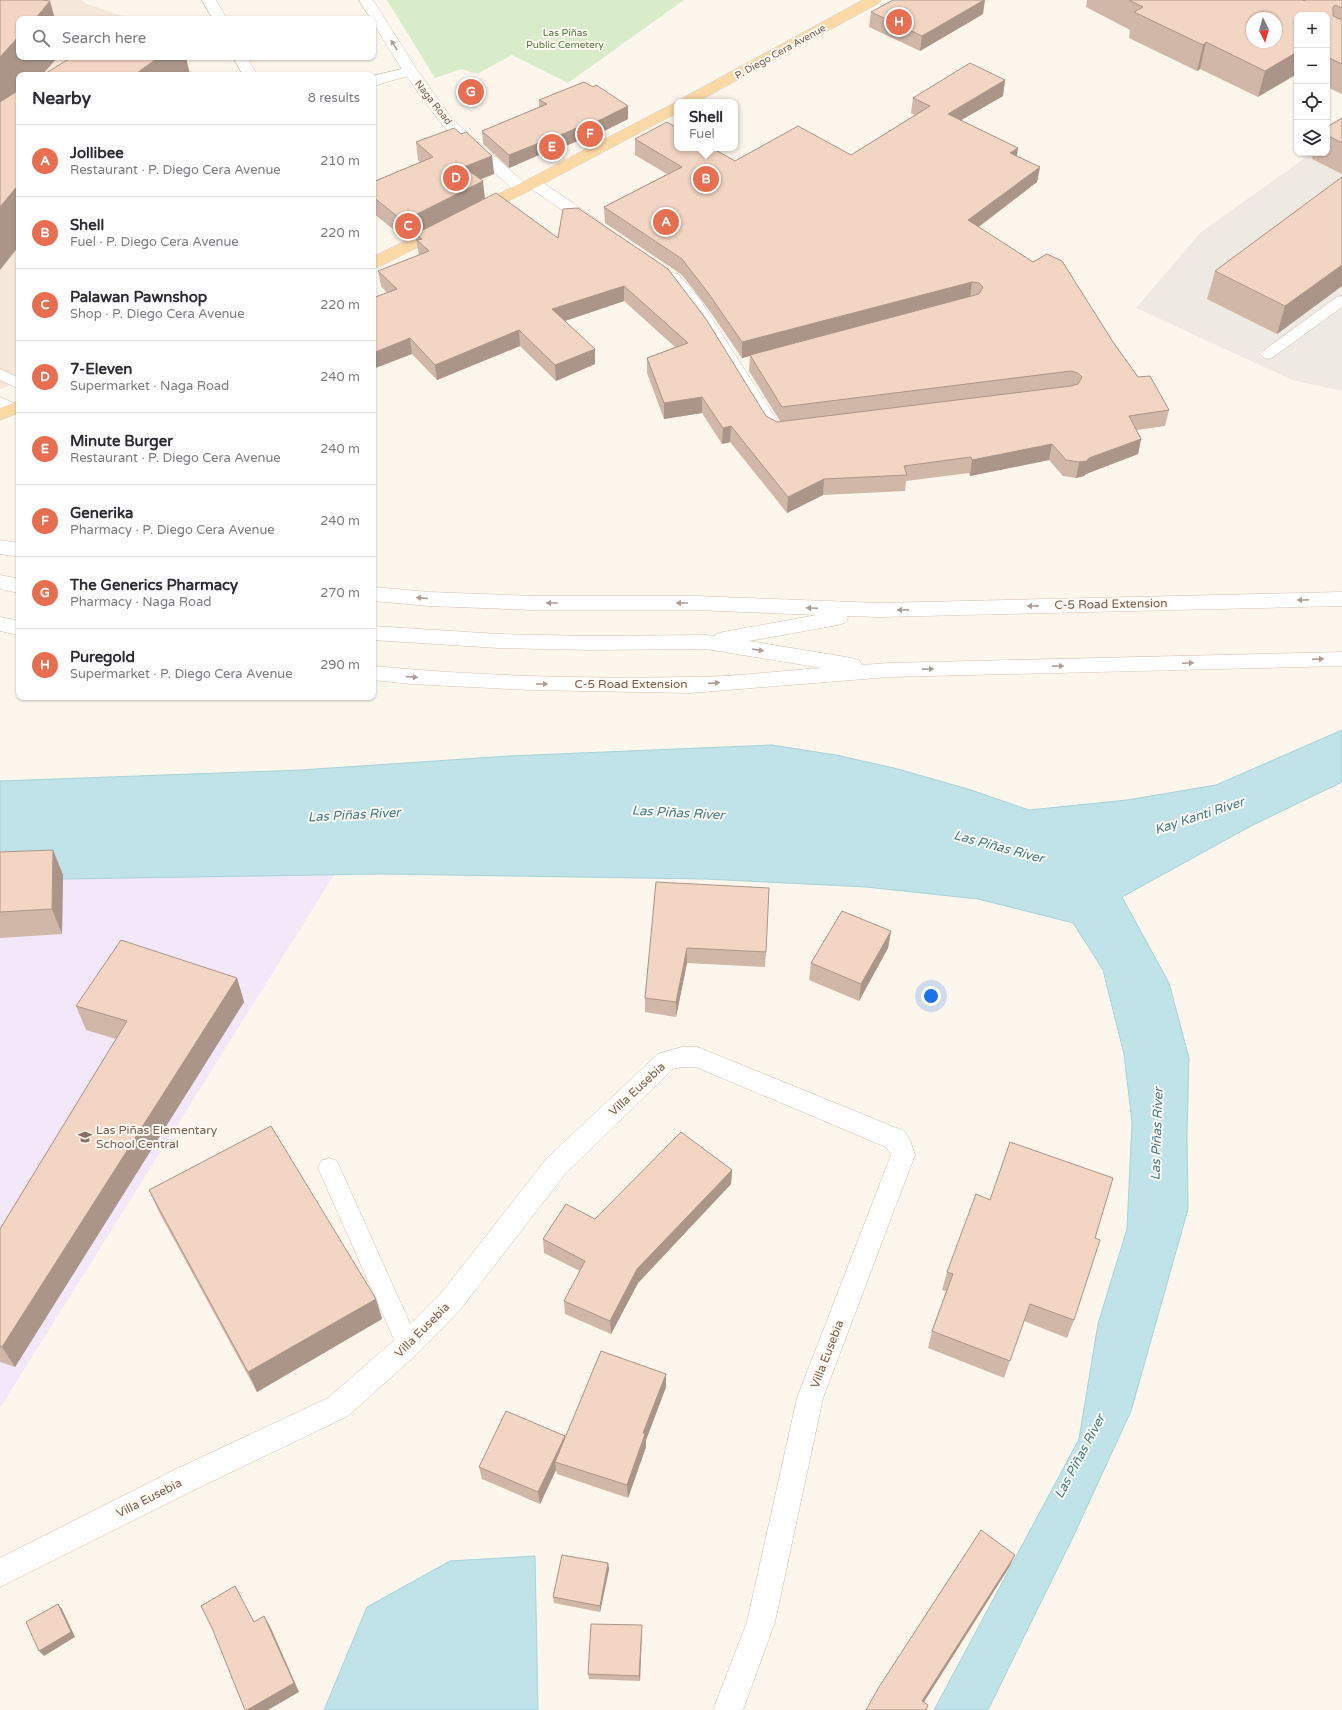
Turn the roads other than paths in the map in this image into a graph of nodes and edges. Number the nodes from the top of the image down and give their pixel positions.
1 (209, 0) edge
2 (366, 0) edge
3 (874, 0) edge
4 (218, 16) edge
5 (376, 16) edge
6 (376, 16) edge
7 (242, 60) edge
8 (410, 71) junction
9 (248, 72) edge
10 (376, 80) edge
11 (692, 99) edge
12 (674, 109) edge
13 (527, 186) junction
14 (609, 235) edge
15 (376, 262) edge
16 (658, 269) edge
17 (1342, 300) edge
18 (1268, 354) dead end
19 (0, 374) edge
20 (16, 382) edge
21 (789, 429) edge
22 (0, 547) edge
23 (16, 550) edge
24 (0, 582) edge
25 (16, 585) edge
26 (376, 594) edge
27 (1342, 599) edge
28 (879, 610) junction
29 (0, 624) edge
30 (16, 627) edge
31 (376, 633) edge
32 (706, 642) junction
33 (1342, 658) edge
34 (889, 670) junction
35 (376, 673) edge
36 (329, 1168) dead end
37 (408, 1345) junction
38 (0, 1573) edge
39 (728, 1710) edge

1 - 4 main road
6 -> 2 main road, Naga Road
3 - 11 main road, P. Diego Cera Avenue
8 -> 5 main road, Naga Road
7 - 9 main road
8 - 10 main road
8 - 13 main road, Naga Road
12 - 13 main road
13 - 14 main road, Naga Road
13 - 15 main road
16 - 21 main road
17 - 18 lane
19 - 20 lane
22 - 23 main road
24 - 25 main road
28 -> 26 main road, C-5 Road Extension
27 -> 28 main road, C-5 Road Extension
28 - 32 main road, C-5 Road Extension
29 - 30 main road
31 - 32 main road, C-5 Road Extension
32 -> 34 main road, C-5 Road Extension
34 -> 33 main road, C-5 Road Extension
35 -> 34 main road, C-5 Road Extension
36 - 37 lane
37 - 38 main road, Villa Eusebia
37 - 39 main road, Villa Eusebia

